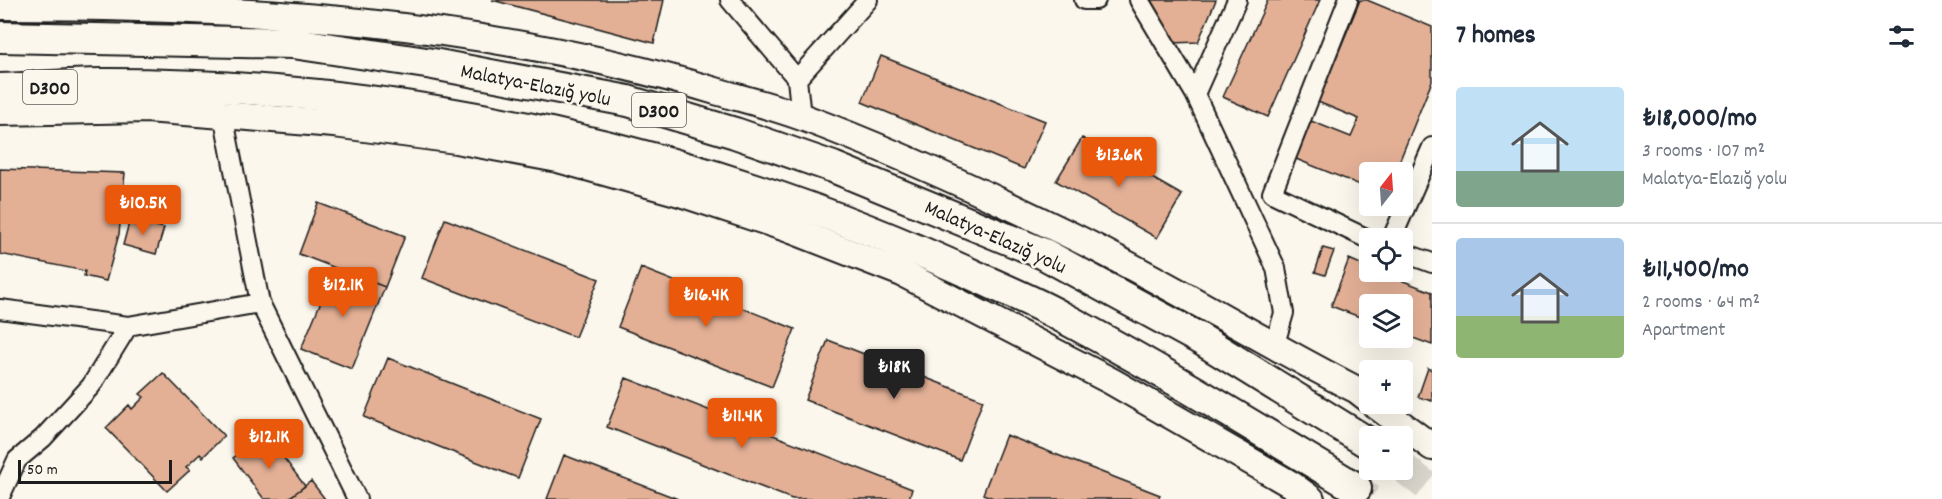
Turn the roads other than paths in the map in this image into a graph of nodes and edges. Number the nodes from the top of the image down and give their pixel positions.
1 (729, 0) edge
2 (868, 0) edge
3 (1084, 0) edge
4 (1096, 0) edge
5 (1139, 0) edge
6 (1237, 0) edge
7 (1348, 0) edge
8 (0, 6) edge
9 (0, 37) edge
10 (797, 80) junction
11 (0, 89) edge
12 (1195, 94) junction
13 (0, 112) edge
14 (223, 114) junction
15 (801, 117) junction
16 (1432, 147) edge
17 (1396, 228) edge
18 (1359, 235) edge
19 (1413, 256) edge
20 (1432, 263) edge
21 (260, 303) junction
22 (0, 309) edge
23 (128, 326) junction
24 (1274, 347) junction
25 (1359, 394) edge
26 (1388, 414) edge
27 (1359, 437) edge
28 (1422, 440) edge
29 (1356, 488) tunnel mouth
30 (1302, 492) edge
31 (0, 497) edge
32 (357, 499) edge

1 - 10 street
2 - 10 street
3 - 4 street
5 - 12 street
6 - 12 street
7 - 18 street
8 - 15 main road
9 - 27 highway, Malatya-Elazığ yolu / D300
10 - 15 street
11 - 29 highway, Malatya-Elazığ yolu / D300
12 - 24 street
13 - 14 main road
14 - 21 street
14 - 30 main road
15 - 24 main road
16 - 17 street
19 - 20 street
21 - 23 street
21 - 32 street
22 - 23 street
23 - 31 street
24 - 25 main road
26 - 28 main road

